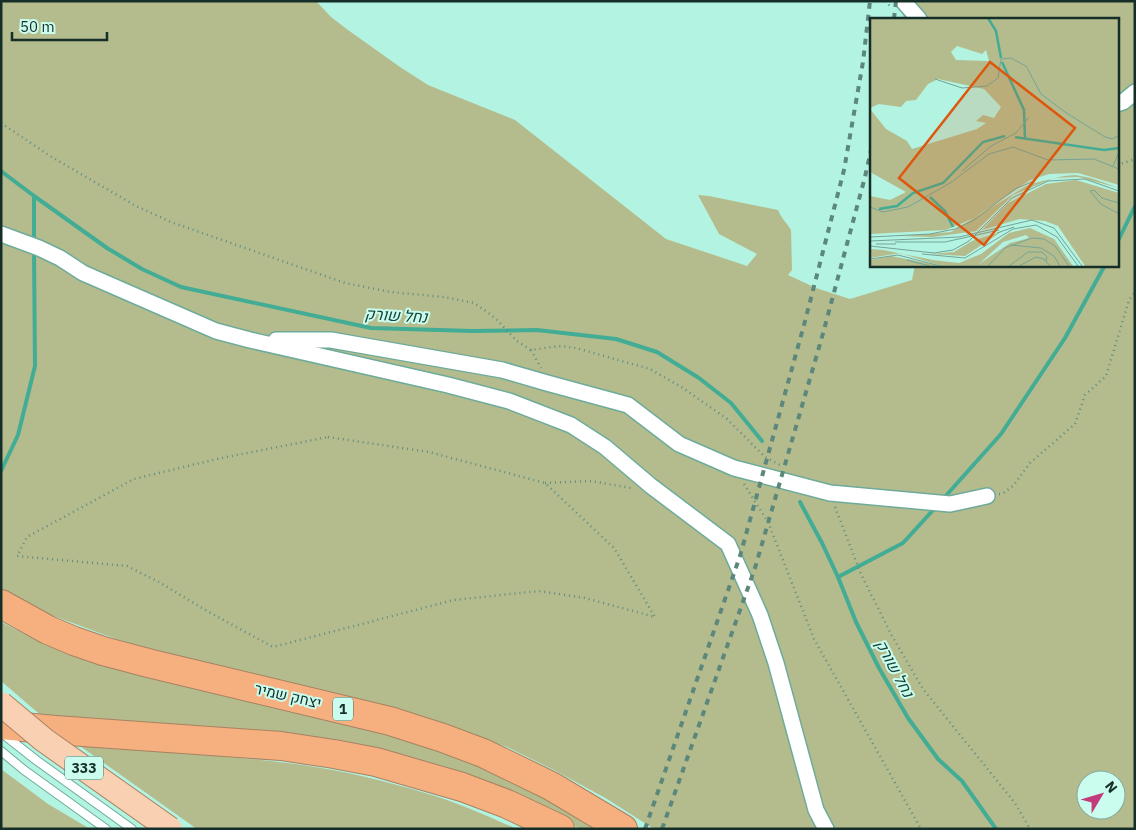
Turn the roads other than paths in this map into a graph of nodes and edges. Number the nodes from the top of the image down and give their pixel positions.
1 (904, 1) edge
2 (918, 18) edge
3 (1135, 92) edge
4 (1118, 104) edge
5 (1, 234) edge
6 (250, 340) junction
7 (987, 496) road end
8 (1, 604) edge
9 (1, 704) edge
10 (1, 725) edge
11 (1, 733) edge
12 (1, 751) edge
13 (131, 828) edge
14 (106, 829) edge
15 (170, 829) edge
16 (560, 829) edge
17 (623, 829) edge
18 (826, 829) edge

1 - 2 street
3 - 4 street
5 - 6 street
6 - 7 street
6 - 18 street
8 - 17 highway, יצחק שמיר / 1
9 - 15 main road, 333, bridge
10 - 16 highway
11 - 13 lane
12 - 14 lane

